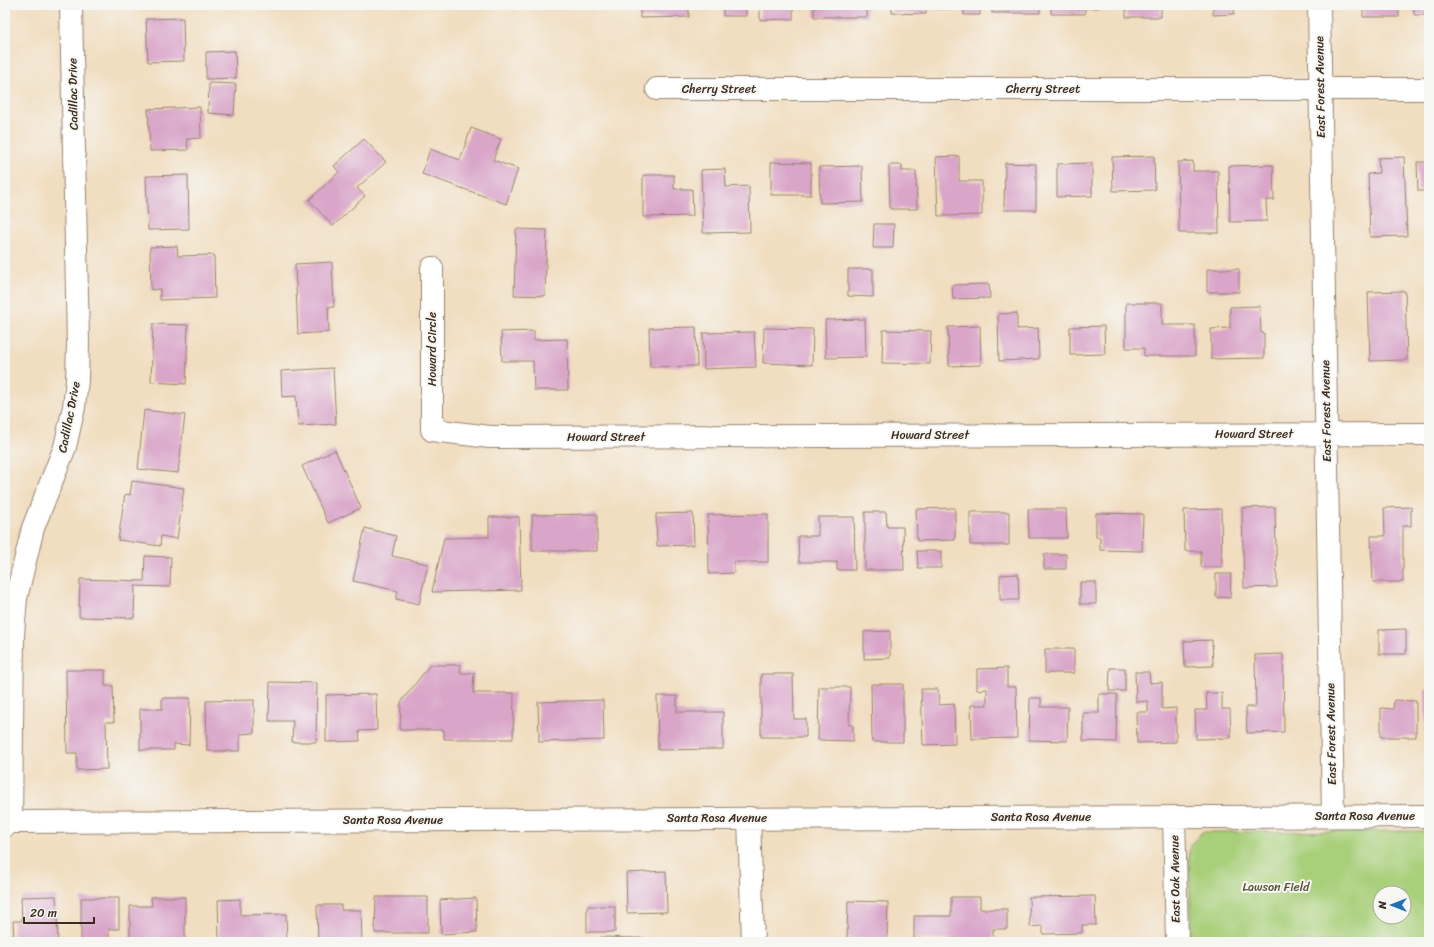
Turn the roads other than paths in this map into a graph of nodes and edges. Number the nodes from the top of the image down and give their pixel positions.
1 (70, 5) edge
2 (1319, 5) edge
3 (657, 89) dead end
4 (1320, 89) junction
5 (1429, 89) edge
6 (432, 268) dead end
7 (432, 430) joint
8 (1326, 434) junction
9 (1429, 434) edge
10 (1332, 816) junction
11 (1429, 816) edge
12 (1174, 817) junction
13 (749, 818) junction
14 (8, 824) edge
15 (753, 942) edge
16 (1177, 942) edge

1 - 14 street, Cadillac Drive
2 - 4 street, East Forest Avenue
3 - 4 street, Cherry Street
4 - 5 street, Cherry Street
4 - 8 street, East Forest Avenue
6 - 7 street, Howard Circle
7 - 8 street, Howard Street
8 - 9 street, Howard Street
8 - 10 street, East Forest Avenue
10 - 11 street, Santa Rosa Avenue
10 - 12 street, Santa Rosa Avenue
12 - 13 street, Santa Rosa Avenue
12 - 16 street, East Oak Avenue
13 - 14 street, Santa Rosa Avenue
13 - 15 street

